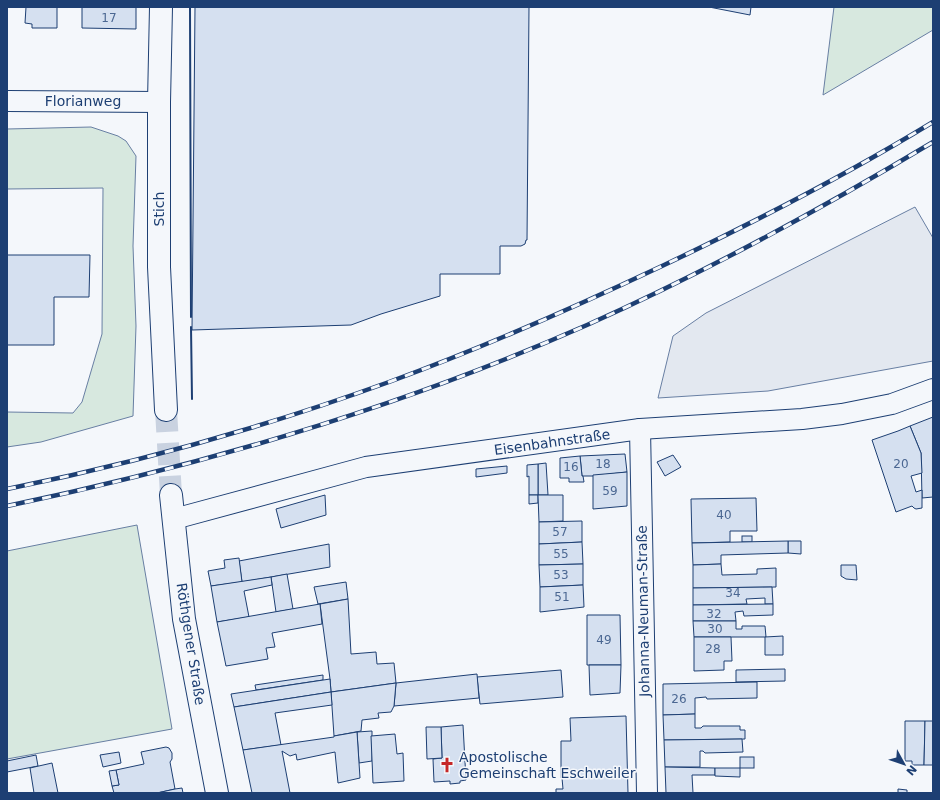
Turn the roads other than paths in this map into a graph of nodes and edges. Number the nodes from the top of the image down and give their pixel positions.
1 (161, 7) edge
2 (7, 101) edge
3 (159, 102) junction
4 (933, 389) edge
5 (166, 410) tunnel mouth
6 (640, 430) junction
7 (171, 495) tunnel mouth
8 (174, 519) junction
9 (218, 793) edge
10 (647, 793) edge

1 - 3 main road, Stich
2 - 3 street, Florianweg
3 - 5 main road, Stich
4 - 6 street, Eisenbahnstraße
6 - 8 street, Eisenbahnstraße
6 - 10 street, Johanna-Neuman-Straße
7 - 8 main road, Röthgener Straße
8 - 9 main road, Röthgener Straße

